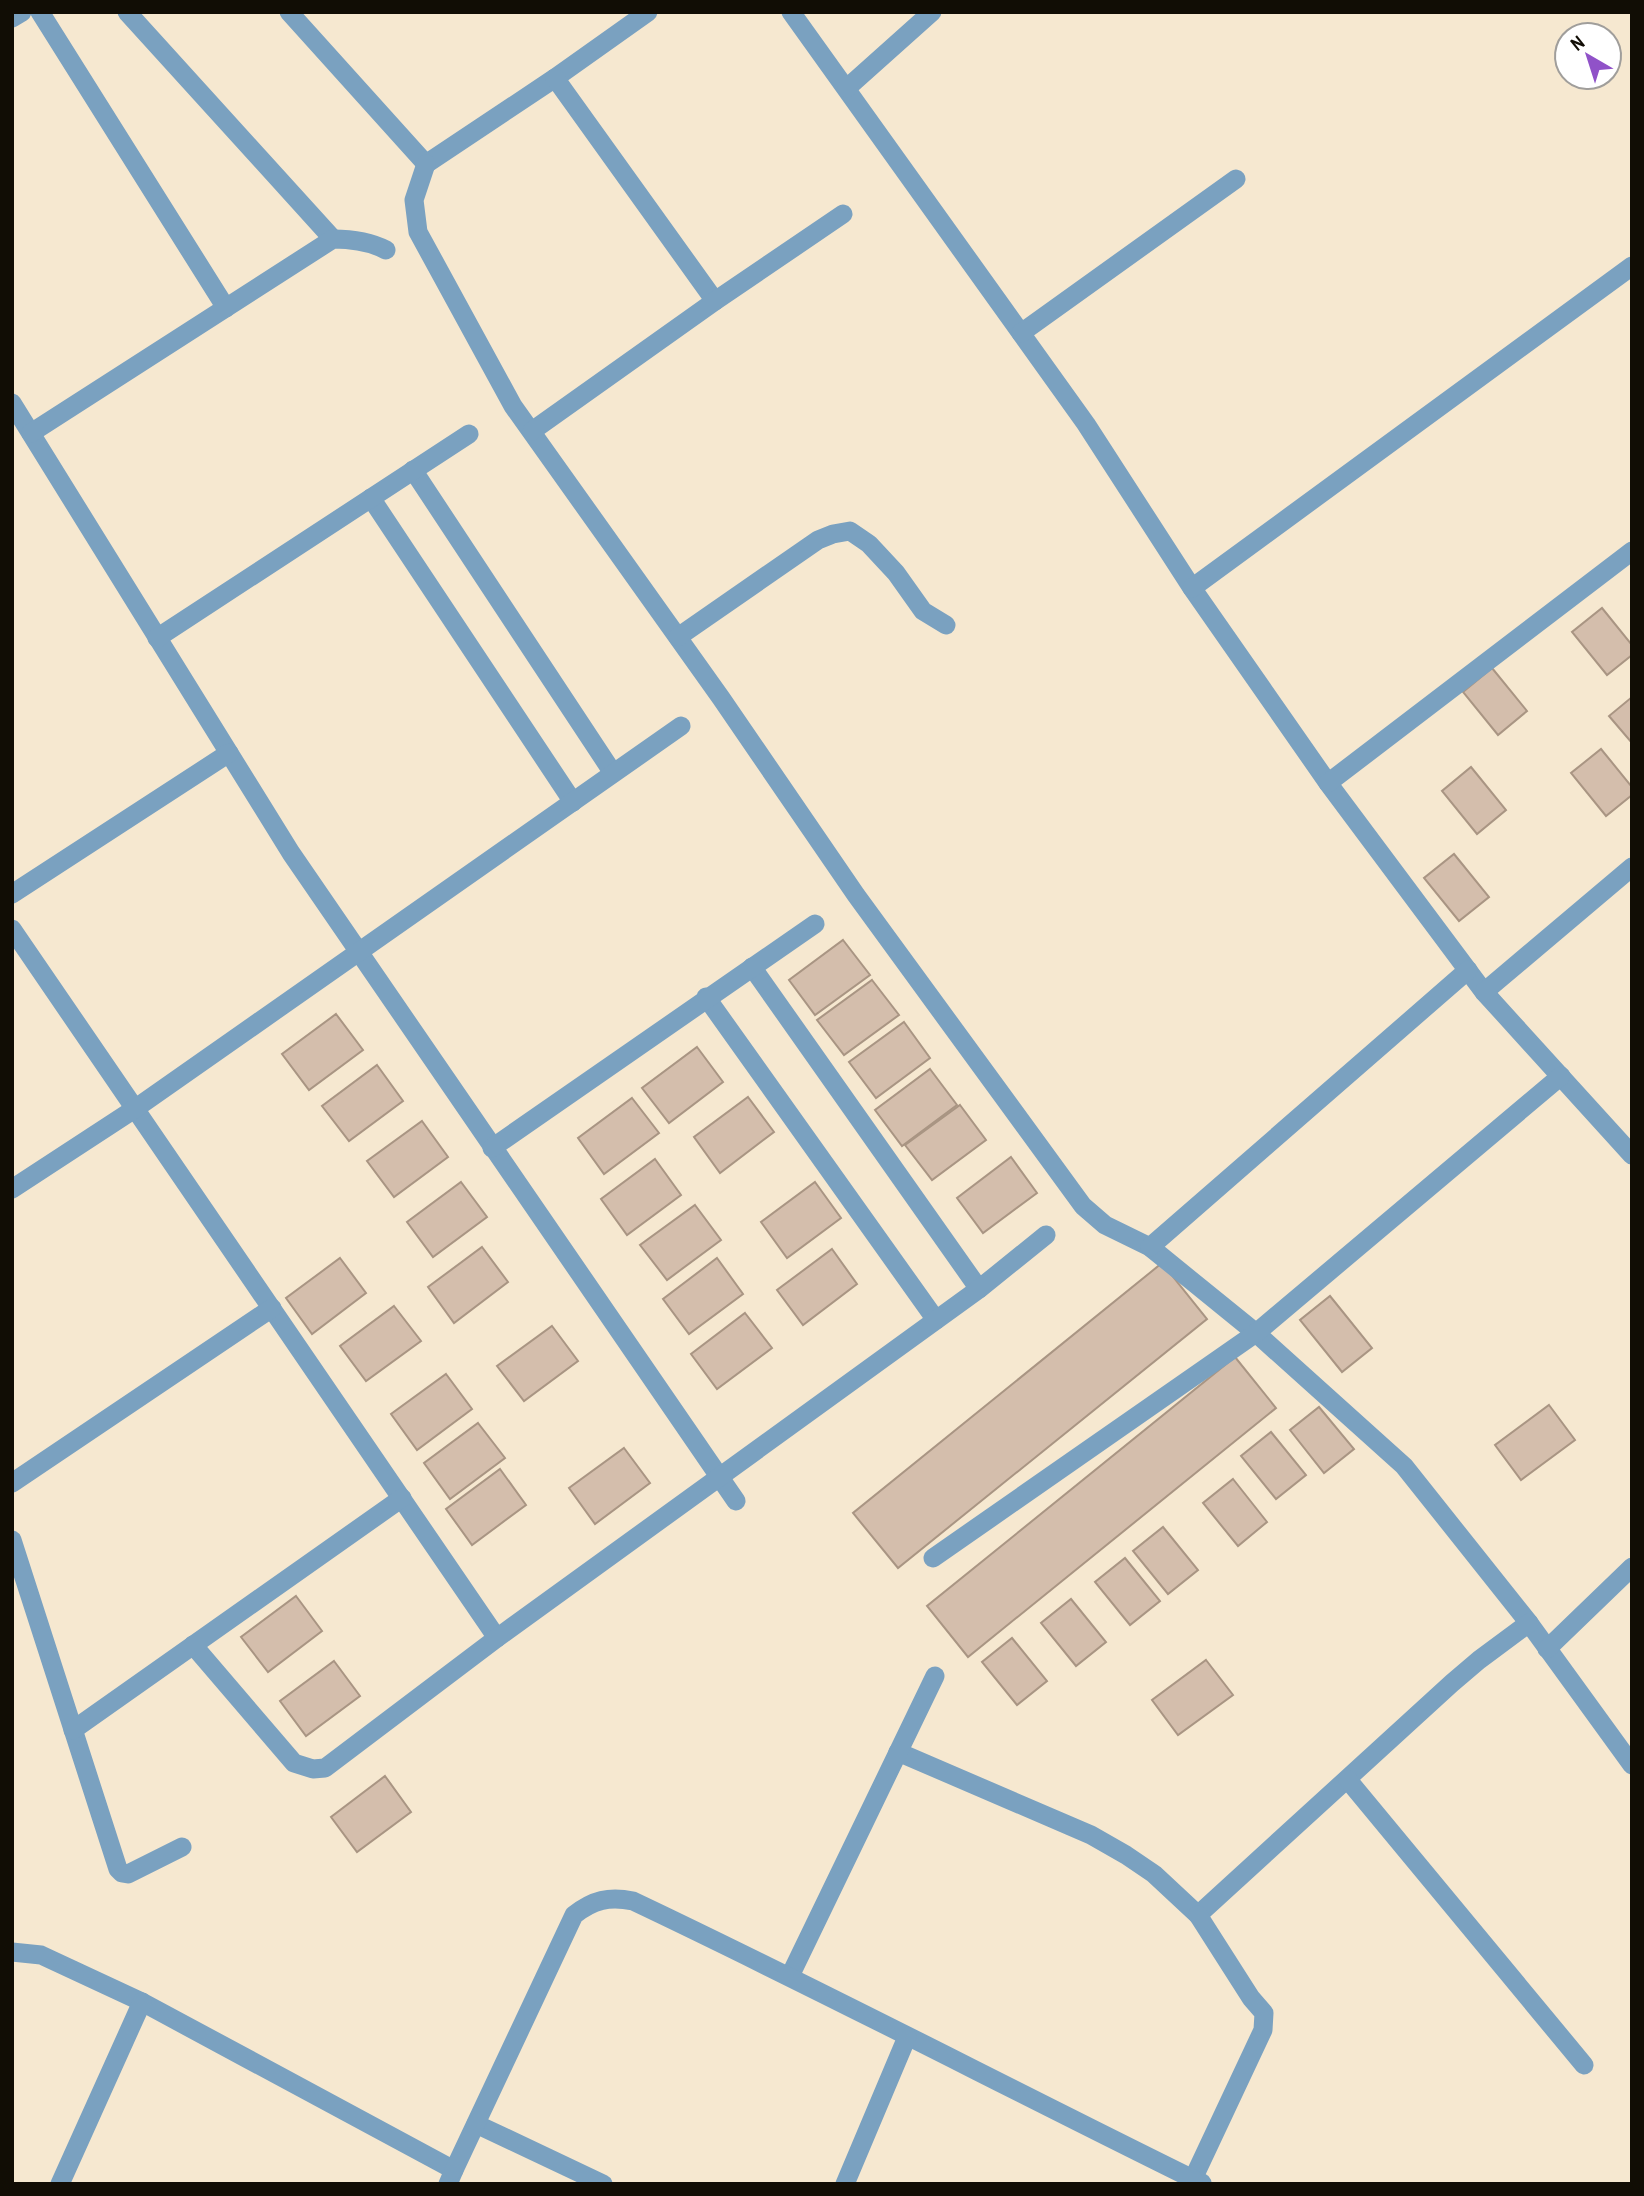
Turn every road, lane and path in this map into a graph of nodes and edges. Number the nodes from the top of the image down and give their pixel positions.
1 (22, 12) edge
2 (40, 12) edge
3 (127, 12) edge
4 (289, 12) edge
5 (648, 12) edge
6 (792, 12) edge
7 (932, 12) edge
8 (12, 18) edge
9 (555, 78) junction
10 (847, 88) junction
11 (426, 164) junction
12 (1236, 179) dead end
13 (843, 214) dead end
14 (333, 239) junction
15 (386, 250) dead end
16 (1632, 266) edge
17 (715, 301) junction
18 (226, 307) junction
19 (1021, 333) junction
20 (12, 403) edge
21 (532, 431) junction
22 (31, 433) junction
23 (469, 434) dead end
24 (413, 470) junction
25 (371, 498) junction
26 (1632, 551) edge
27 (1192, 588) junction
28 (946, 625) dead end
29 (678, 637) junction
30 (157, 638) junction
31 (681, 726) dead end
32 (229, 753) junction
33 (613, 774) junction
34 (1328, 783) junction
35 (573, 802) junction
36 (1632, 867) edge
37 (12, 894) edge
38 (815, 924) dead end
39 (12, 929) edge
40 (358, 953) junction
41 (752, 967) junction
42 (1468, 970) junction
43 (1484, 992) junction
44 (706, 997) junction
45 (1561, 1076) junction
46 (136, 1108) junction
47 (492, 1147) junction
48 (1632, 1155) edge
49 (12, 1189) edge
50 (1046, 1235) dead end
51 (1150, 1247) junction
52 (979, 1289) junction
53 (272, 1308) junction
54 (936, 1320) junction
55 (1256, 1333) junction
56 (719, 1478) junction
57 (12, 1483) edge
58 (402, 1498) junction
59 (736, 1501) dead end
60 (12, 1540) edge
61 (933, 1558) dead end
62 (1632, 1567) edge
63 (1529, 1623) junction
64 (497, 1638) junction
65 (193, 1644) junction
66 (1548, 1649) junction
67 (935, 1676) dead end
68 (73, 1730) junction
69 (898, 1752) junction
70 (1632, 1765) edge
71 (1348, 1780) junction
72 (182, 1847) dead end
73 (1198, 1915) junction
74 (12, 1952) edge
75 (790, 1976) junction
76 (142, 2003) junction
77 (907, 2038) junction
78 (1584, 2066) dead end
79 (476, 2124) junction
80 (451, 2177) edge
81 (1196, 2182) edge
82 (60, 2184) edge
83 (603, 2184) edge
84 (845, 2184) edge

1 - 8 street
2 - 18 street
3 - 14 street
4 - 11 street
5 - 9 street
6 - 10 street
7 - 10 street
9 - 11 street
9 - 17 street
10 - 19 street
11 - 21 street
12 - 19 street
13 - 17 street
14 - 15 street
14 - 18 street
16 - 27 street
17 - 21 street
18 - 22 street
19 - 27 street
20 - 22 street
21 - 29 street
22 - 30 street
23 - 24 street
24 - 25 street
24 - 33 street
25 - 30 street
25 - 35 street
26 - 34 street
27 - 34 street
28 - 29 street
29 - 51 street
30 - 32 street
31 - 33 street
32 - 37 street
32 - 40 street
33 - 35 street
34 - 42 street
35 - 40 street
36 - 43 street
38 - 41 street
39 - 46 street
40 - 46 street
40 - 47 street
41 - 44 street
41 - 52 street
42 - 43 street
42 - 51 street
43 - 45 street
44 - 47 street
44 - 54 street
45 - 48 street
45 - 55 street
46 - 49 street
46 - 53 street
47 - 56 street
50 - 52 street
51 - 55 street
52 - 54 street
53 - 57 street
53 - 58 street
54 - 56 street
55 - 61 street
55 - 63 street
56 - 59 street
56 - 64 street
58 - 64 street
58 - 65 street
60 - 68 street
62 - 66 street
63 - 66 street
63 - 71 street
64 - 65 street
65 - 68 street
66 - 70 street
67 - 69 street
68 - 72 street
69 - 73 street
69 - 75 street
71 - 73 street
71 - 78 street
73 - 81 street
74 - 76 street
75 - 77 street
75 - 79 street
76 - 80 street
76 - 82 street
77 - 81 street
77 - 84 street
79 - 80 street
79 - 83 street

